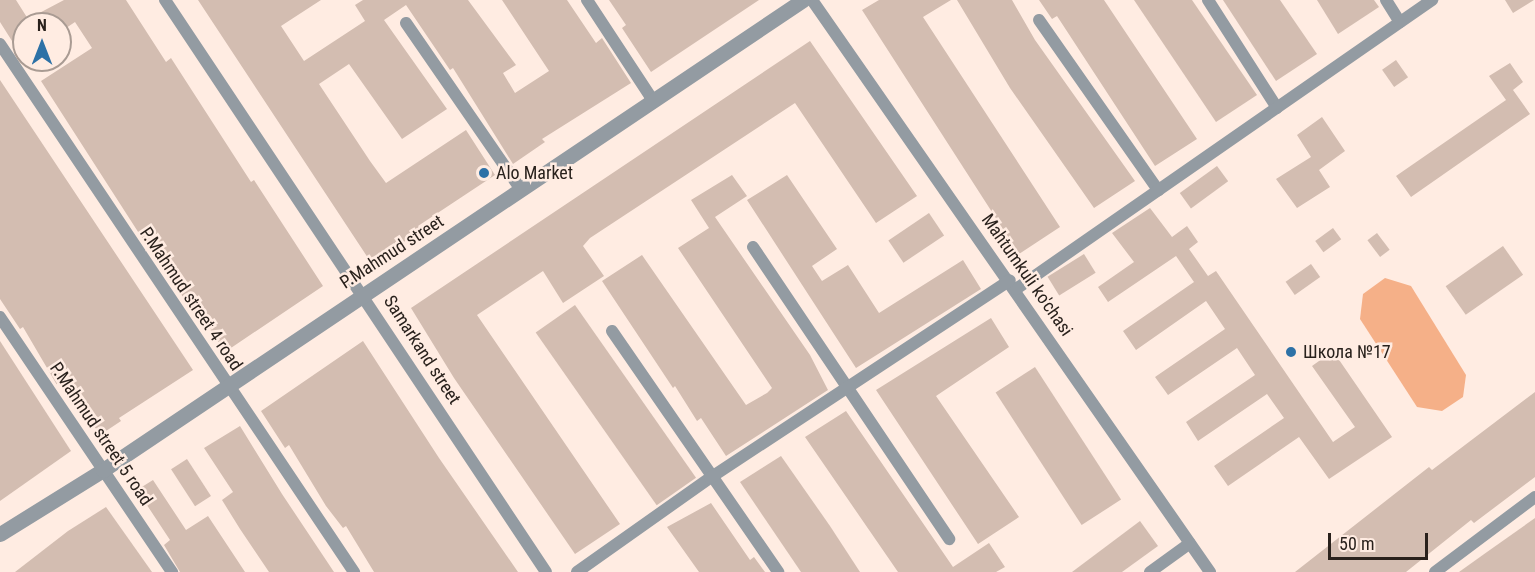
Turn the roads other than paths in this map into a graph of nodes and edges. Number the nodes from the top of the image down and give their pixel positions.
1 (165, 0) edge
2 (587, 0) edge
3 (803, 0) edge
4 (812, 0) edge
5 (1208, 0) edge
6 (1386, 0) edge
7 (1432, 0) edge
8 (1039, 20) dead end
9 (1400, 22) junction
10 (406, 23) dead end
11 (0, 44) edge
12 (651, 104) junction
13 (1277, 108) junction
14 (521, 190) junction
15 (1158, 190) junction
16 (753, 247) dead end
17 (1013, 284) junction
18 (364, 294) junction
19 (0, 317) edge
20 (612, 331) dead end
21 (226, 384) junction
22 (850, 386) junction
23 (103, 470) junction
24 (710, 478) junction
25 (1535, 497) edge
26 (0, 534) edge
27 (949, 539) dead end
28 (1190, 543) junction
29 (172, 572) edge
30 (354, 572) edge
31 (546, 572) edge
32 (577, 572) edge
33 (778, 572) edge
34 (1150, 572) edge
35 (1210, 572) edge
36 (1435, 572) edge

1 - 18 street, Samarkand street
2 - 12 street
3 - 12 street, P.Mahmud street
4 - 17 street, Mahtumkuli ko'chasi
5 - 13 street
6 - 9 street
7 - 9 street
8 - 15 street
9 - 13 street
10 - 14 street
11 - 21 street, P.Mahmud street 4 road
12 - 14 street, P.Mahmud street
13 - 15 street
14 - 18 street, P.Mahmud street
15 - 17 street
16 - 22 street
17 - 22 street
17 - 28 street, Mahtumkuli ko'chasi
18 - 21 street, P.Mahmud street
18 - 31 street, Samarkand street
19 - 23 street, P.Mahmud street 5 road
20 - 24 street
21 - 23 street, P.Mahmud street
21 - 30 street, P.Mahmud street 4 road
22 - 24 street
22 - 27 street
23 - 26 street, P.Mahmud street
23 - 29 street, P.Mahmud street 5 road
24 - 32 street
24 - 33 street
25 - 36 street
28 - 34 street
28 - 35 street, Mahtumkuli ko'chasi

